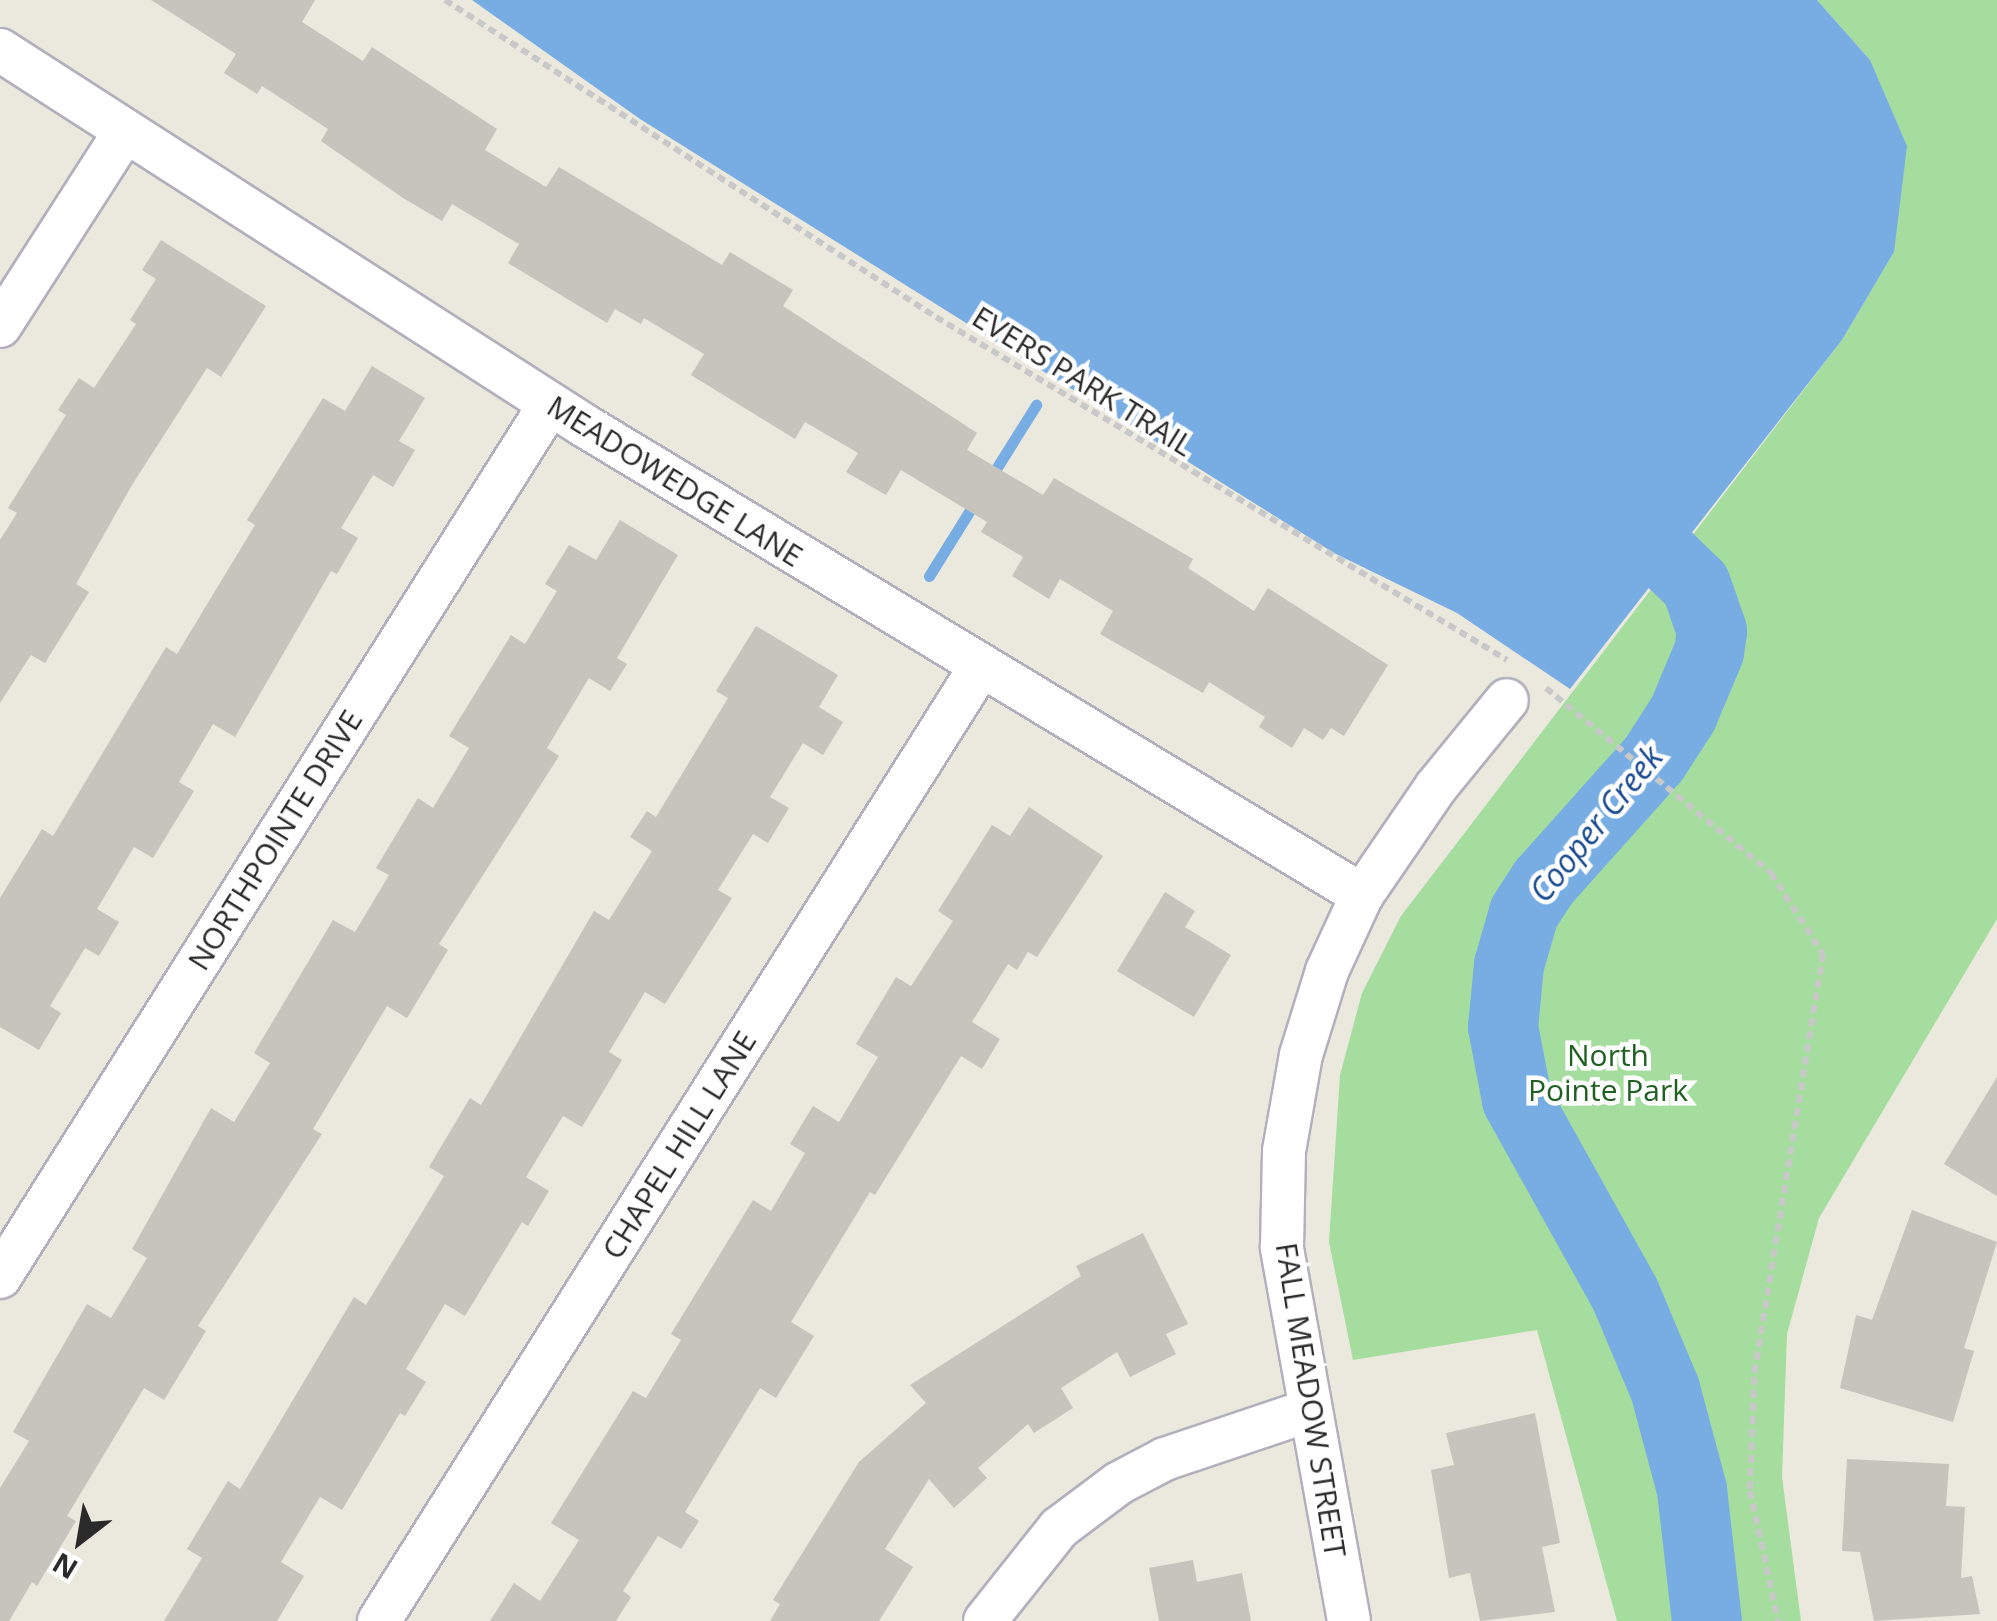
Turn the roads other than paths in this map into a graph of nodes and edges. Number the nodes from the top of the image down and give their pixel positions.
1 (0, 50) edge
2 (124, 133) junction
3 (0, 326) edge
4 (550, 404) junction
5 (979, 669) junction
6 (1523, 684) road end
7 (1362, 895) junction
8 (0, 1277) edge
9 (1308, 1411) junction
10 (379, 1621) edge
11 (985, 1621) edge
12 (1349, 1621) edge

1 - 2 street, MEADOWEDGE LANE
2 - 3 street
2 - 4 street, MEADOWEDGE LANE
4 - 5 street, MEADOWEDGE LANE
4 - 8 street, NORTHPOINTE DRIVE
5 - 7 street, MEADOWEDGE LANE
5 - 10 street, CHAPEL HILL LANE
6 - 7 street, FALL MEADOW STREET
7 - 9 street, FALL MEADOW STREET
9 - 11 street
9 - 12 street, FALL MEADOW STREET

